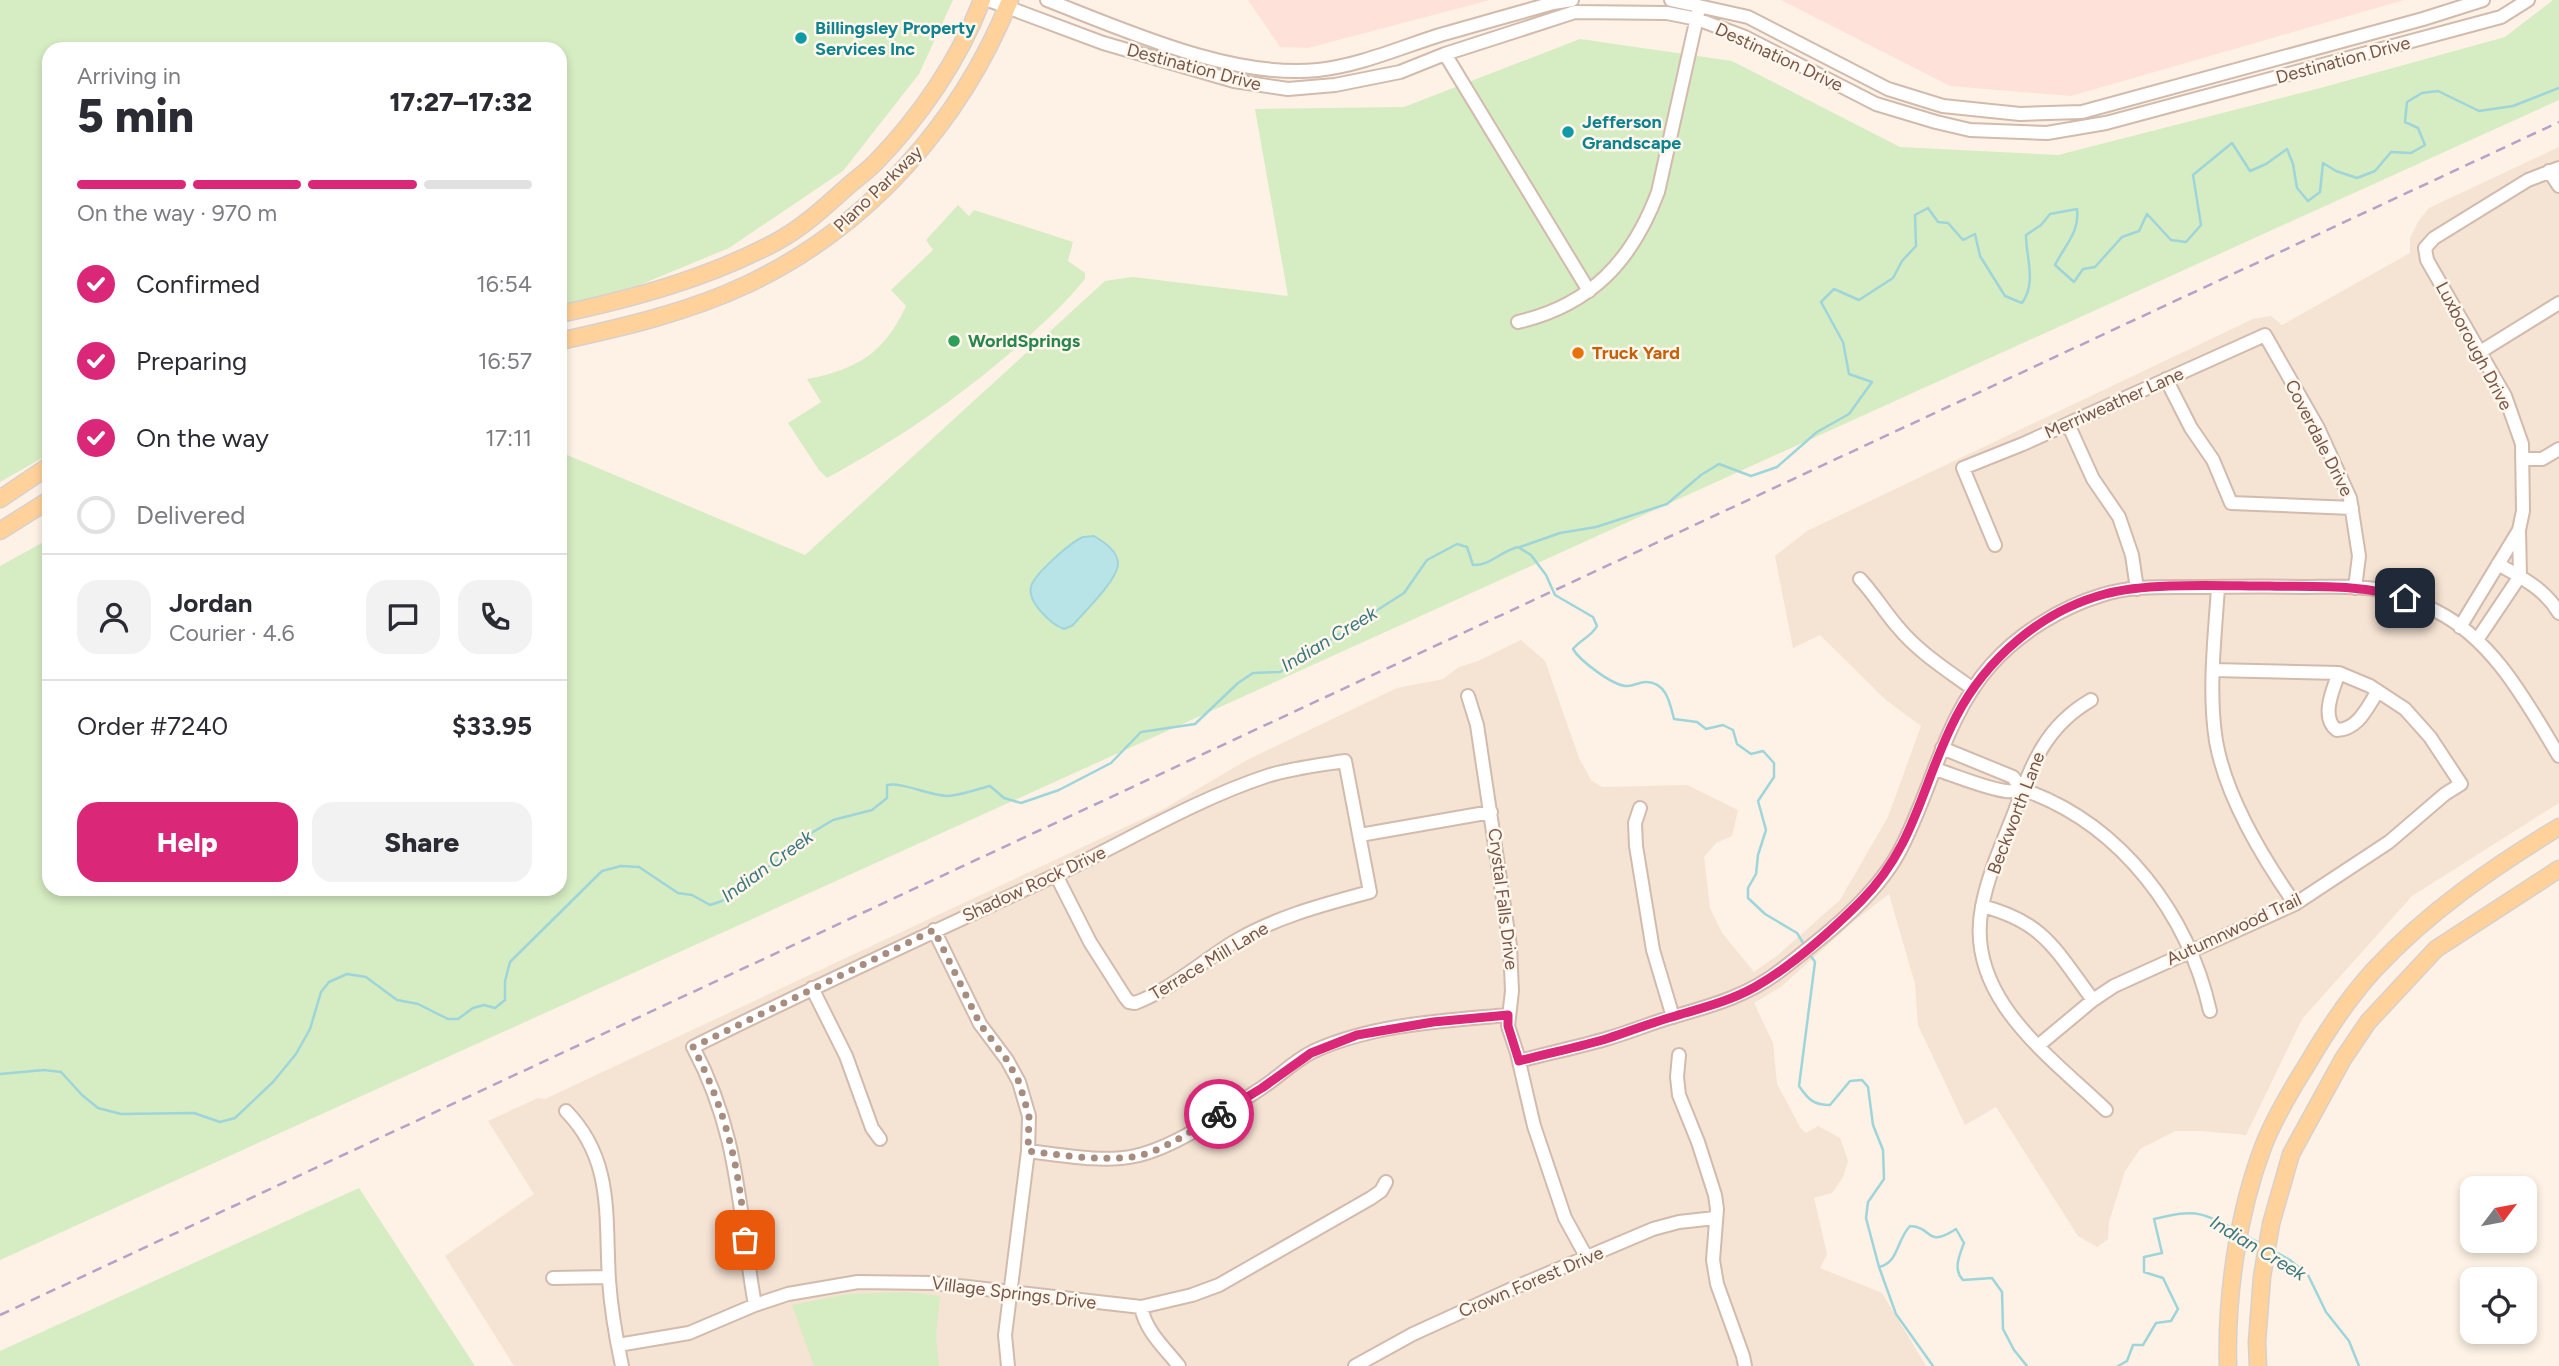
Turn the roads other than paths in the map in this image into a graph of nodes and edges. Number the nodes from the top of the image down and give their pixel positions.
1 (982, 0) edge
2 (988, 0) edge
3 (1047, 0) edge
4 (1572, 0) edge
5 (1671, 0) edge
6 (2483, 0) edge
7 (2528, 0) edge
8 (1008, 4) edge
9 (1700, 5) junction
10 (1697, 19) junction
11 (2423, 19) junction
12 (2430, 36) junction
13 (1445, 54) junction
14 (1943, 106) junction
15 (1936, 122) junction
16 (2554, 170) edge
17 (2559, 186) edge
18 (1589, 291) junction
19 (2559, 303) edge
20 (567, 312) edge
21 (1518, 322) dead end
22 (2264, 335) joint
23 (567, 339) edge
24 (2480, 352) junction
25 (2166, 379) junction
26 (2068, 424) junction
27 (2559, 449) edge
28 (2522, 459) junction
29 (42, 471) edge
30 (0, 499) edge
31 (42, 504) edge
32 (2352, 508) junction
33 (7, 527) edge
34 (2519, 530) junction
35 (1995, 545) dead end
36 (2498, 564) junction
37 (2519, 576) junction
38 (1860, 579) dead end
39 (2218, 587) junction
40 (2355, 588) junction
41 (2137, 589) junction
42 (2559, 613) edge
43 (2459, 627) junction
44 (2477, 640) junction
45 (2213, 670) junction
46 (2339, 673) junction
47 (1973, 689) junction
48 (2378, 691) junction
49 (1468, 696) dead end
50 (2091, 699) dead end
51 (1942, 748) junction
52 (2559, 756) edge
53 (1935, 769) junction
54 (2022, 790) junction
55 (1640, 808) dead end
56 (1491, 811) junction
57 (2559, 827) edge
58 (1360, 835) junction
59 (2559, 869) edge
60 (1056, 875) junction
61 (2295, 904) junction
62 (1982, 906) junction
63 (934, 930) junction
64 (2190, 950) junction
65 (812, 988) junction
66 (2093, 1000) junction
67 (2210, 1011) dead end
68 (1508, 1015) junction
69 (1673, 1017) junction
70 (2039, 1045) junction
71 (1679, 1055) dead end
72 (1519, 1061) junction
73 (2106, 1110) dead end
74 (566, 1111) dead end
75 (880, 1139) dead end
76 (1028, 1151) junction
77 (1386, 1182) dead end
78 (1715, 1218) junction
79 (1587, 1258) junction
80 (608, 1277) junction
81 (553, 1278) dead end
82 (1010, 1293) junction
83 (755, 1305) junction
84 (1140, 1307) junction
85 (618, 1345) junction
86 (622, 1366) edge
87 (1008, 1366) edge
88 (1179, 1366) edge
89 (1354, 1366) edge
90 (1745, 1366) edge
91 (2228, 1366) edge
92 (2258, 1366) edge

1 - 20 main road, Plano Parkway
2 - 8 street, Destination Drive
3 - 4 street, Destination Drive
5 - 9 street, Destination Drive
6 - 11 street, Destination Drive
7 - 12 street, Destination Drive
8 - 13 street, Destination Drive
8 - 23 main road, Plano Parkway
9 - 10 street
9 - 14 street, Destination Drive
10 - 13 street, Destination Drive
10 - 15 street, Destination Drive
10 - 18 street
11 - 12 street
11 - 14 street, Destination Drive
12 - 15 street, Destination Drive
13 - 18 street
14 - 15 street
16 - 17 street
16 - 24 street, Luxborough Drive
18 - 21 street
19 - 24 street
22 - 25 street, Merriweather Lane
22 - 32 street, Coverdale Drive
24 - 28 street, Luxborough Drive
25 - 26 street, Merriweather Lane
25 - 32 street
26 - 35 street, Merriweather Lane
26 - 41 street
27 - 28 street
28 - 34 street, Luxborough Drive
29 - 30 main road
30 - 33 main road
31 - 33 main road
32 - 40 street, Coverdale Drive
34 - 36 street, Luxborough Drive
34 - 37 street, Luxborough Drive
36 - 37 street
36 - 43 street, Luxborough Drive
37 - 42 street
37 - 44 street
38 - 47 street
39 - 40 street
39 - 41 street
39 - 45 street
40 - 43 street
41 - 47 street
43 - 44 street
44 - 52 street
45 - 46 street
45 - 61 street
46 - 48 street
46 - 48 street
47 - 51 street
48 - 61 street, Autumnwood Trail
49 - 56 street, Crystal Falls Drive
50 - 54 street, Beckworth Lane
51 - 53 street
51 - 54 street
53 - 54 street
53 - 69 street
54 - 62 street, Beckworth Lane
54 - 64 street
55 - 69 street
56 - 58 street
56 - 68 street, Crystal Falls Drive
57 - 91 main road
58 - 60 street, Shadow Rock Drive
58 - 60 street, Terrace Mill Lane
59 - 92 main road
60 - 63 street, Shadow Rock Drive
61 - 64 street, Autumnwood Trail
62 - 66 street
62 - 70 street, Beckworth Lane
63 - 65 street, Shadow Rock Drive
63 - 76 street
64 - 66 street, Autumnwood Trail
64 - 67 street
65 - 75 street
65 - 83 street, Shadow Rock Drive
66 - 70 street, Autumnwood Trail
68 - 72 street, Crystal Falls Drive
68 - 76 street
69 - 72 street
70 - 73 street, Beckworth Lane
71 - 78 street
72 - 79 street, Crystal Falls Drive
74 - 80 street
76 - 82 street
77 - 84 street, Village Springs Drive
78 - 79 street, Crown Forest Drive
78 - 90 street
79 - 89 street, Crown Forest Drive
80 - 81 street
80 - 85 street
82 - 83 street, Village Springs Drive
82 - 84 street, Village Springs Drive
82 - 87 street
83 - 85 street, Village Springs Drive
84 - 88 street
85 - 86 street

